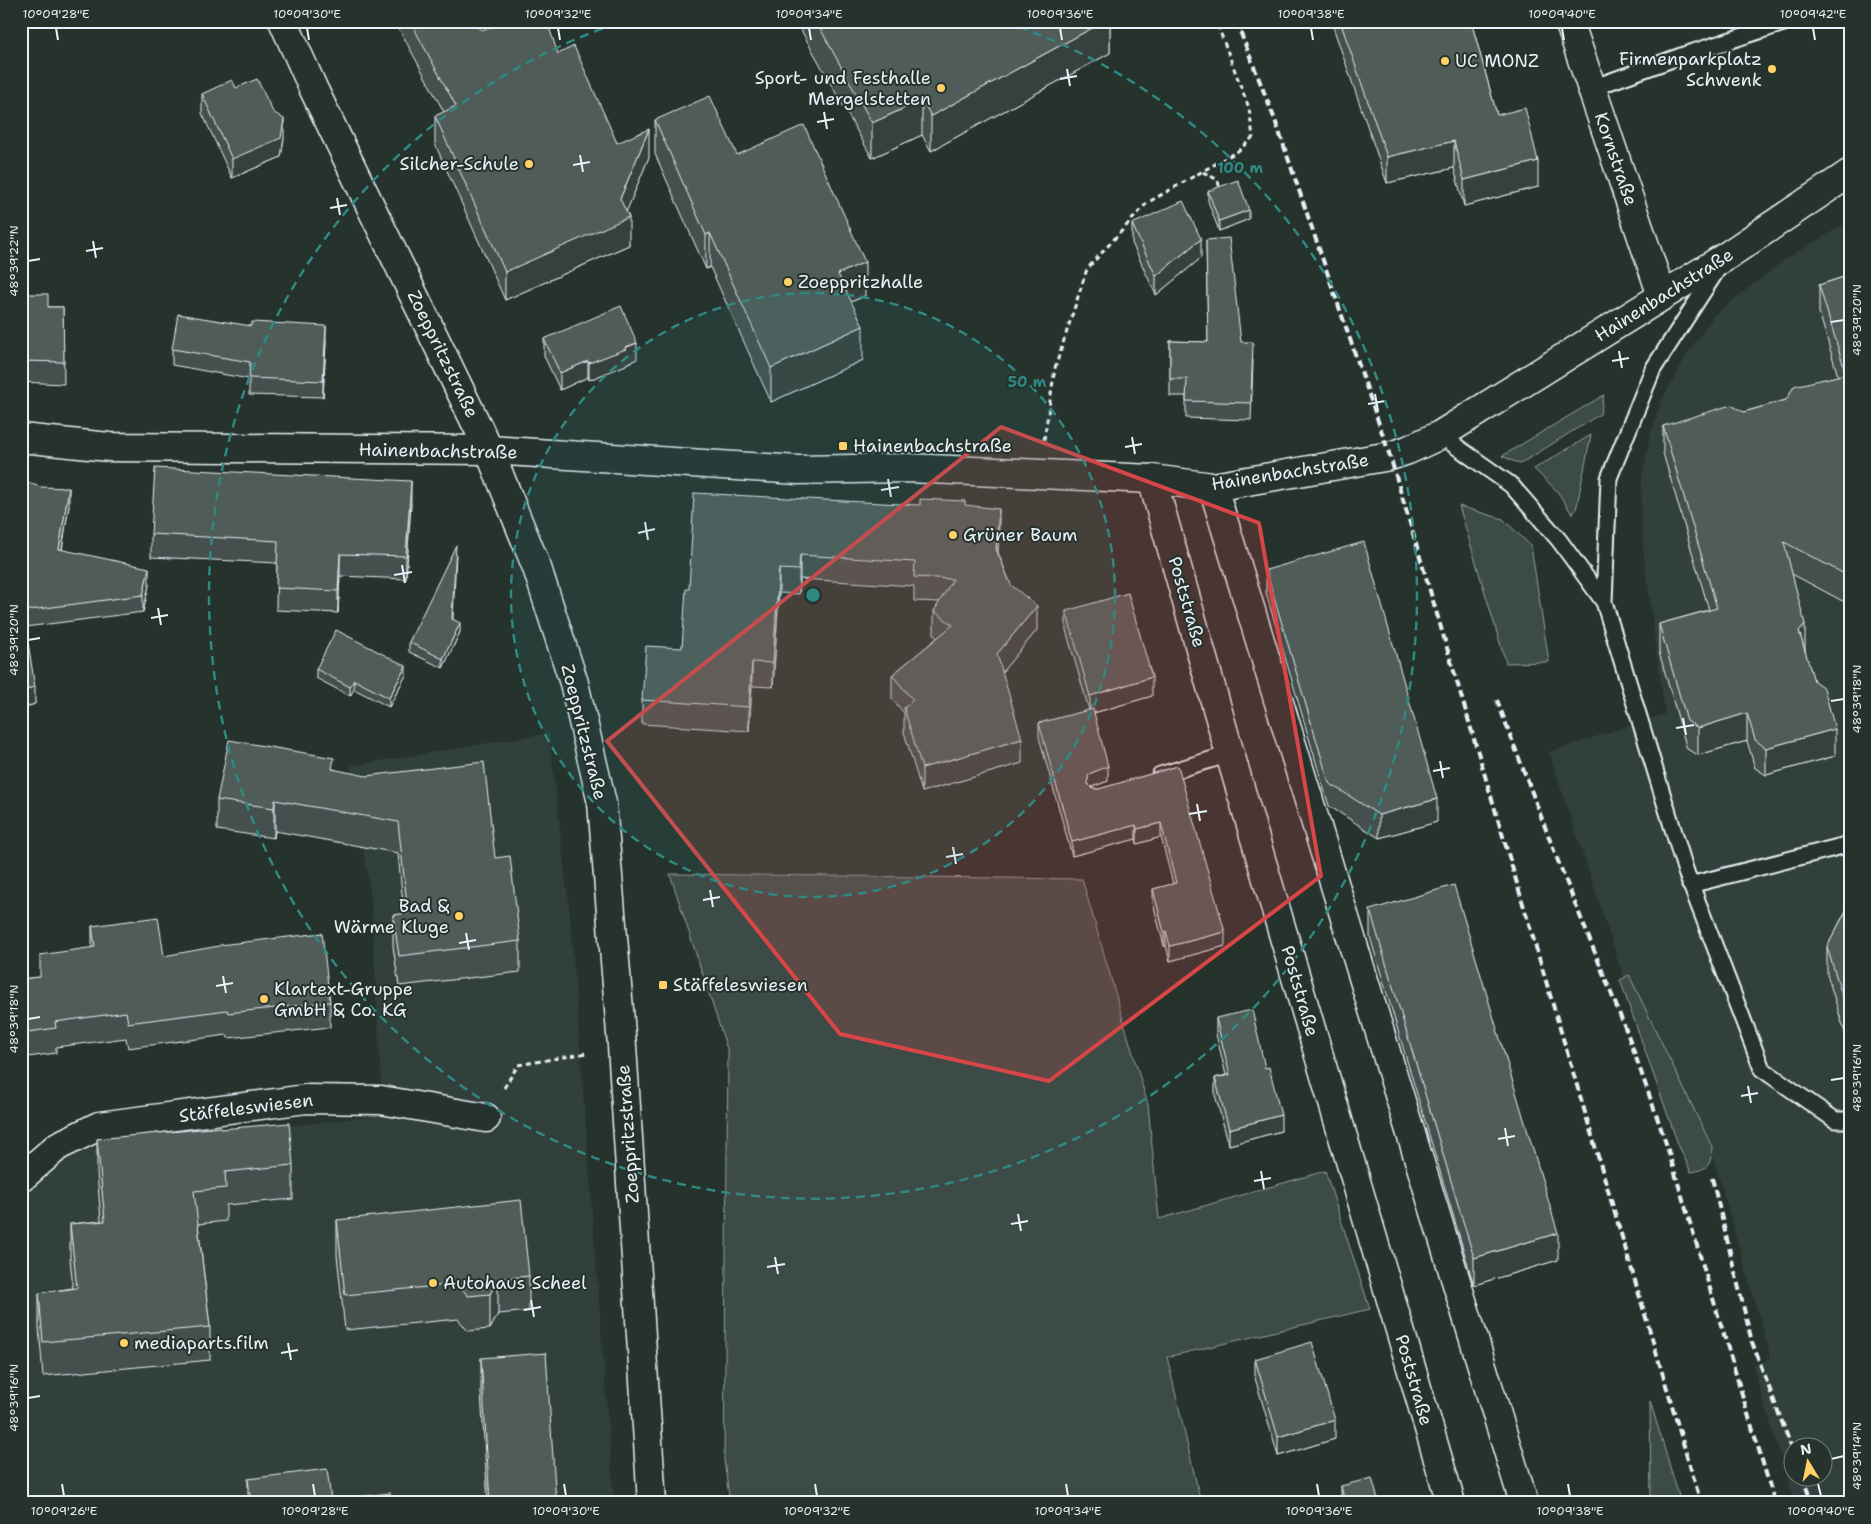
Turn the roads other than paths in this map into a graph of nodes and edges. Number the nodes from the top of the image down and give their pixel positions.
1 (282, 21) edge
2 (1569, 21) edge
3 (1790, 21) edge
4 (1592, 88) junction
5 (1850, 173) edge
6 (1725, 257) junction
7 (1662, 296) junction
8 (1440, 435) junction
9 (21, 438) edge
10 (489, 450) junction
11 (1152, 479) junction
12 (1213, 487) junction
13 (1604, 602) junction
14 (1230, 754) junction
15 (1144, 779) edge
16 (1850, 844) edge
17 (1690, 885) junction
18 (486, 1118) road end
19 (1850, 1120) edge
20 (21, 1178) edge
21 (652, 1503) edge
22 (1451, 1503) edge
23 (1524, 1503) edge

1 - 10 street, Zoeppritzstraße
2 - 4 street, Kornstraße
3 - 4 lane
4 - 7 street, Kornstraße
5 - 6 street, Hainenbachstraße
6 - 7 street, Hainenbachstraße
6 - 13 lane
7 - 8 street, Hainenbachstraße
8 - 12 street, Hainenbachstraße
8 - 13 lane
9 - 10 street, Hainenbachstraße
10 - 11 street, Hainenbachstraße
10 - 21 street, Zoeppritzstraße
11 - 12 street, Hainenbachstraße
11 - 14 street, Poststraße
12 - 23 street
13 - 17 lane
14 - 15 lane
14 - 22 street, Poststraße
16 - 17 lane
17 - 19 lane
18 - 20 street, Stäffeleswiesen

